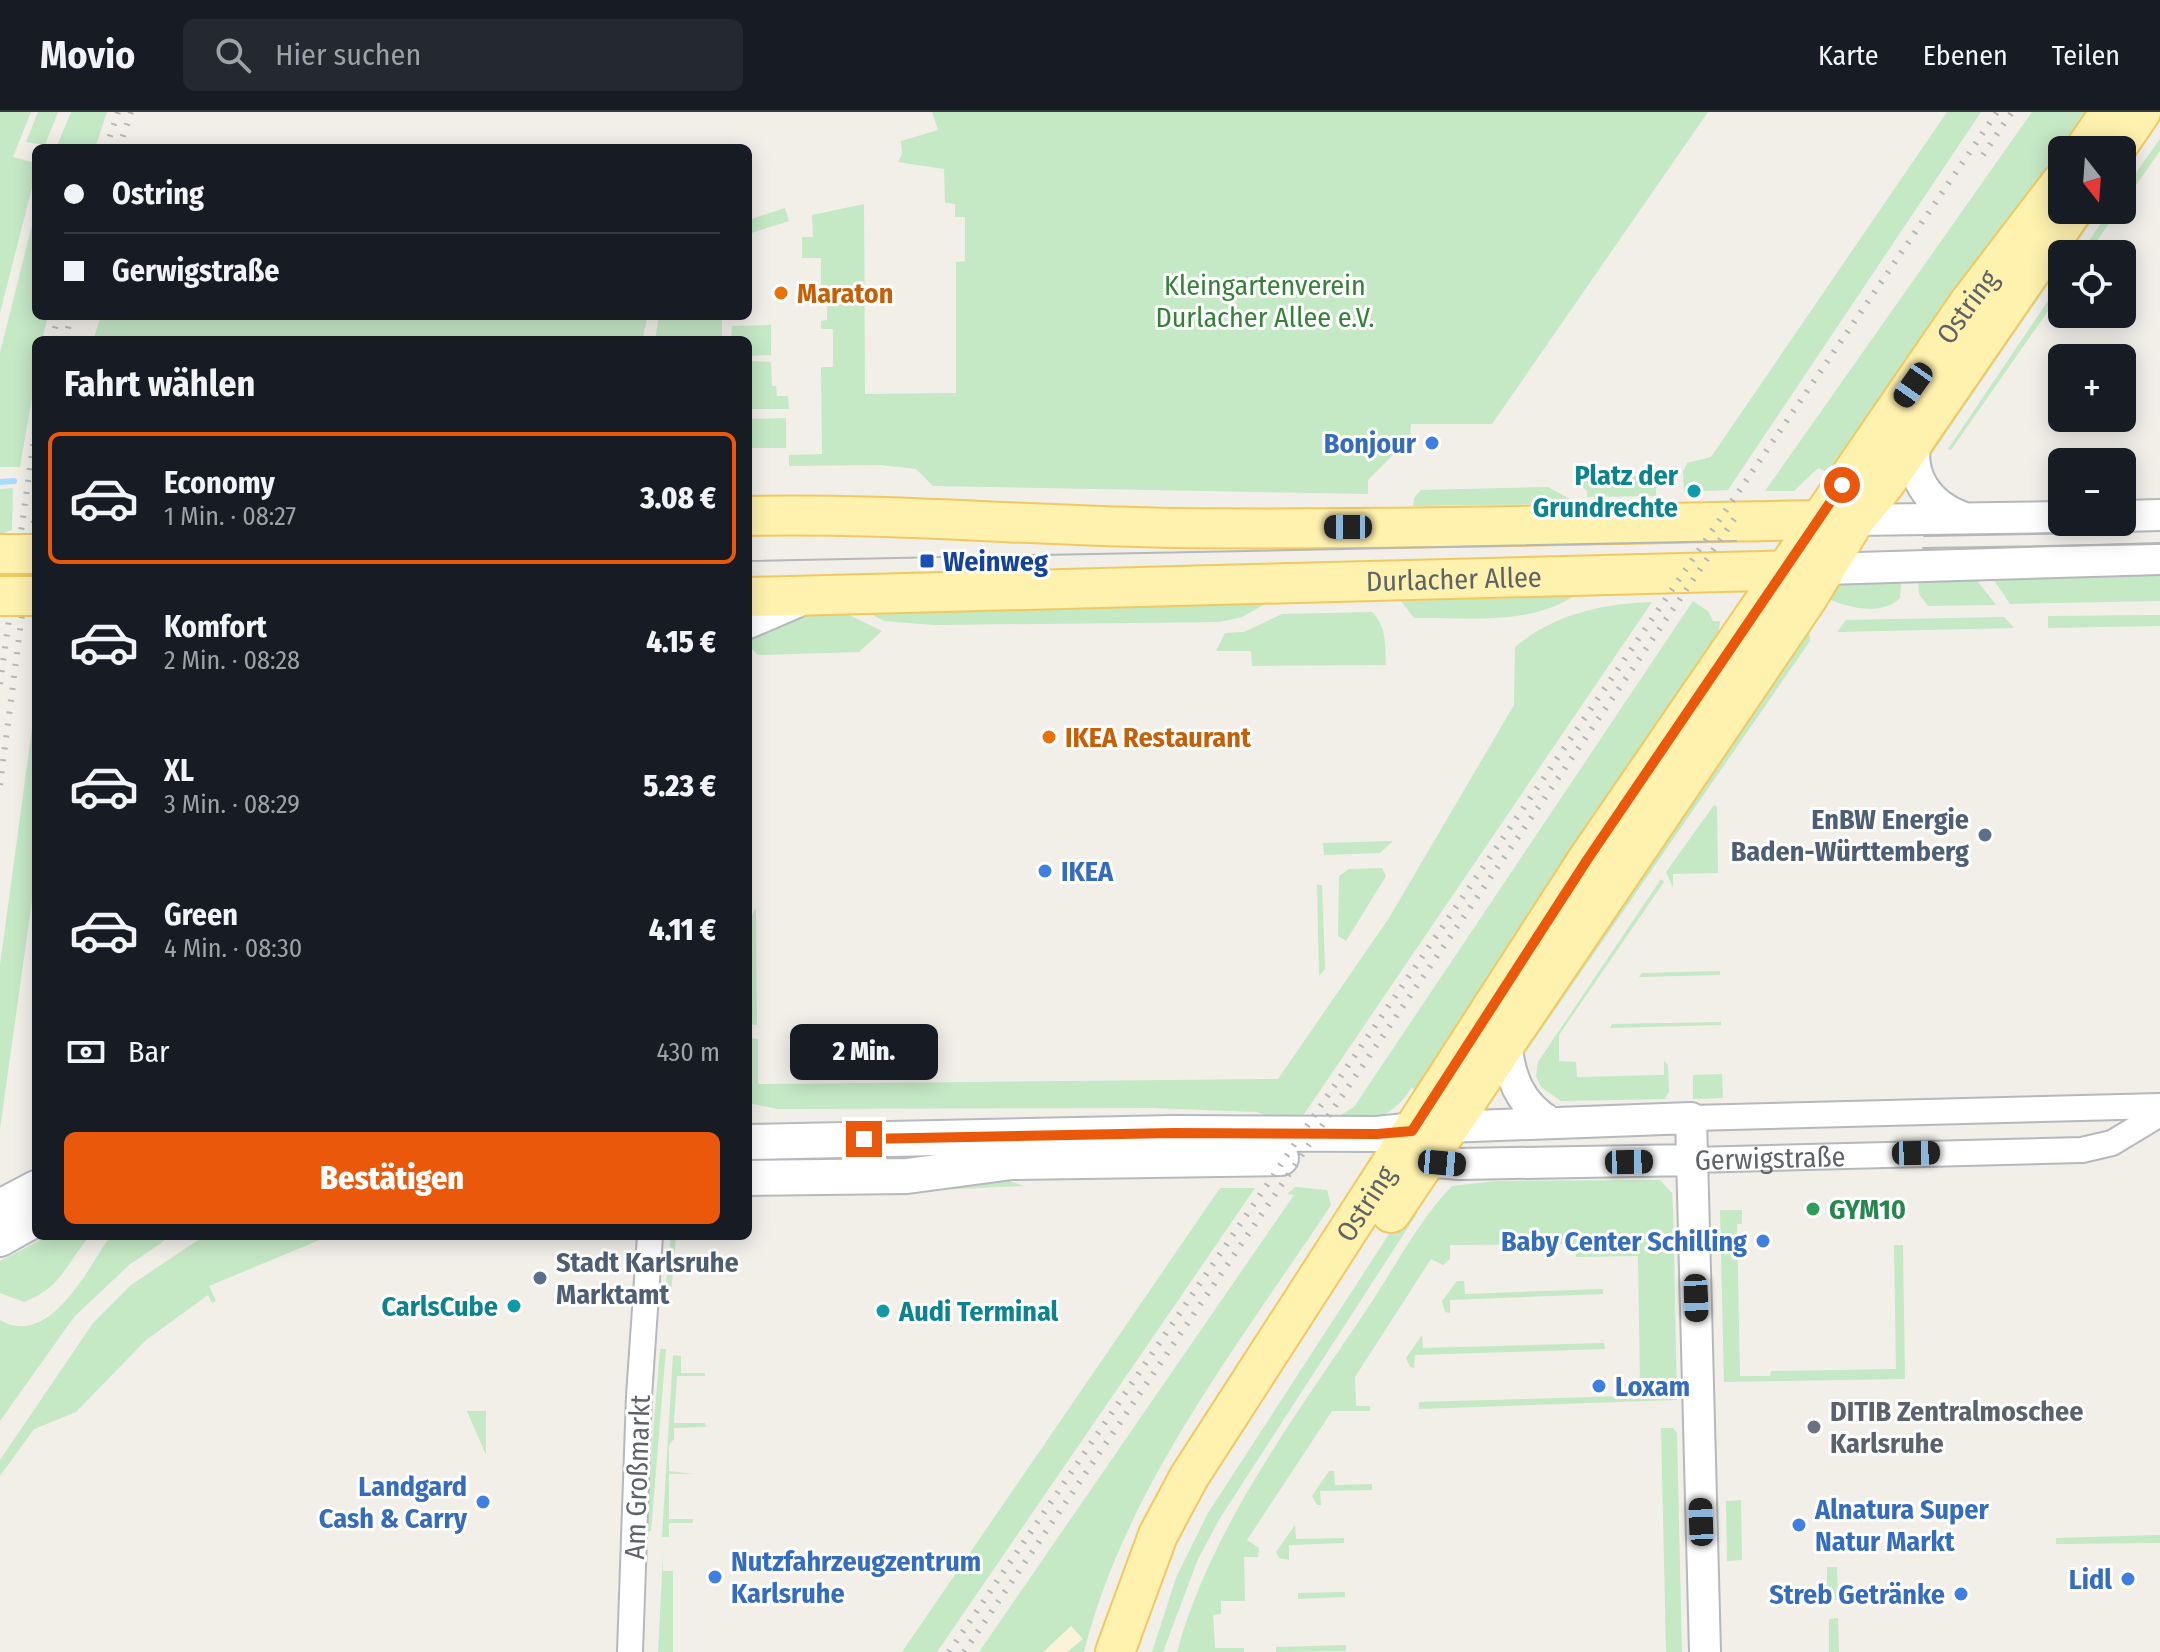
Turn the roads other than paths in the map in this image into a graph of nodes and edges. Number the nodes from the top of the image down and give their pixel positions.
1 (2110, 112) edge
2 (2141, 112) edge
3 (2094, 136) edge
4 (2125, 136) edge
5 (2048, 199) edge
6 (2063, 224) edge
7 (1916, 438) junction
8 (2160, 515) edge
9 (752, 516) edge
10 (2136, 516) edge
11 (1962, 517) junction
12 (2048, 517) edge
13 (1837, 520) junction
14 (0, 554) edge
15 (32, 554) edge
16 (2160, 559) edge
17 (1825, 569) junction
18 (1784, 571) junction
19 (1691, 575) junction
20 (0, 596) edge
21 (32, 596) edge
22 (811, 596) junction
23 (752, 597) edge
24 (752, 619) edge
25 (1732, 648) junction
26 (1506, 1040) junction
27 (2160, 1106) edge
28 (2160, 1114) edge
29 (1691, 1118) junction
30 (1551, 1123) junction
31 (755, 1137) edge
32 (1420, 1144) junction
33 (1692, 1160) junction
34 (752, 1178) edge
35 (632, 1240) edge
36 (650, 1240) edge
37 (645, 1301) junction
38 (630, 1652) edge
39 (1115, 1652) edge
40 (1141, 1652) edge
41 (1705, 1652) edge

1 - 3 main road
2 - 4 main road
5 - 13 main road, Ostring
6 - 7 main road, Ostring
7 - 11 street
7 - 13 main road, Ostring
8 - 10 street
9 - 13 main road, Durlacher Allee
11 - 12 street, Durlacher Allee
11 - 13 street, Durlacher Allee
13 - 17 main road, Ostring
13 - 18 main road, Ostring
14 - 15 main road, bridge
16 - 17 street, Durlacher Allee
17 - 18 main road, Durlacher Allee
17 - 26 main road, Ostring
18 - 19 main road, Durlacher Allee
18 - 25 main road, Ostring
19 - 22 main road, Durlacher Allee
19 - 25 main road
20 - 21 main road, bridge
22 - 23 main road, Durlacher Allee
22 - 24 main road
25 - 32 main road, Ostring
26 - 30 street
26 - 32 main road, Ostring
27 - 29 street, Gerwigstraße
28 - 33 street, Gerwigstraße
29 - 30 street, Gerwigstraße
29 - 33 street
30 - 32 street, Gerwigstraße
31 - 32 main road, Gerwigstraße
32 - 33 street, Gerwigstraße
32 - 34 main road, Gerwigstraße
32 - 39 main road, Ostring
32 - 40 main road, Ostring
33 - 41 street
35 - 37 street, Am Großmarkt
36 - 37 street, Am Großmarkt
37 - 38 street, Am Großmarkt

